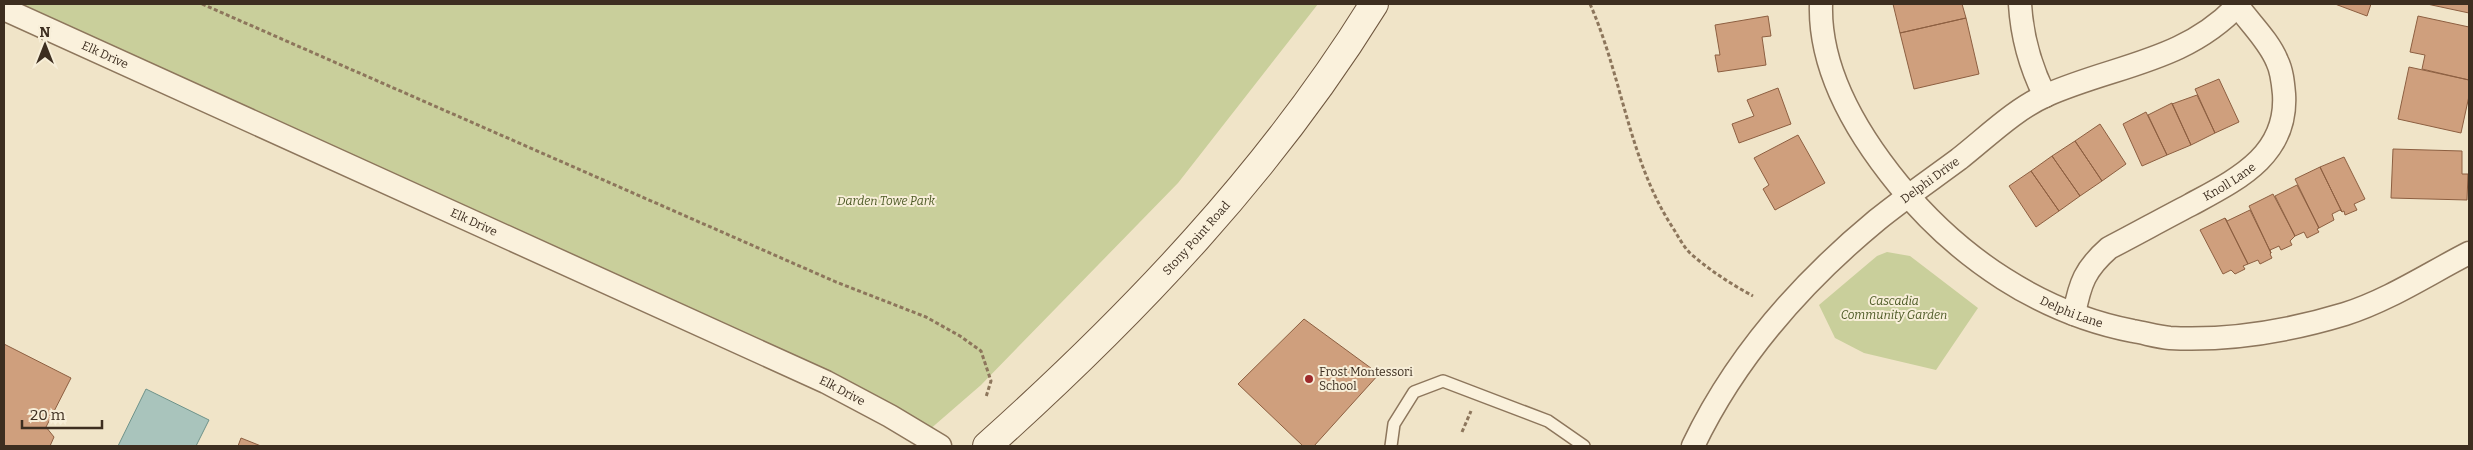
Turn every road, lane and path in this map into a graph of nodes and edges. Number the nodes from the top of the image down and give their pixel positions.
1 (202, 4) edge
2 (1374, 4) edge
3 (1590, 4) edge
4 (1820, 4) edge
5 (2020, 4) edge
6 (2238, 5) edge
7 (4, 9) edge
8 (2045, 96) junction
9 (1909, 197) junction
10 (2469, 253) edge
11 (1753, 296) dead end
12 (2074, 314) junction
13 (986, 397) dead end
14 (940, 446) edge
15 (987, 446) edge
16 (1391, 446) edge
17 (1584, 446) edge
18 (1693, 446) edge

1 - 13 path
2 - 15 main road, Stony Point Road
3 - 11 path
4 - 9 street, Delphi Lane
5 - 8 street
6 - 8 street, Delphi Drive
6 - 12 street, Knoll Lane
7 - 14 street, Elk Drive
8 - 9 street, Delphi Drive
9 - 12 street, Delphi Lane
9 - 18 street, Delphi Drive
10 - 12 street, Delphi Lane
16 - 17 lane

